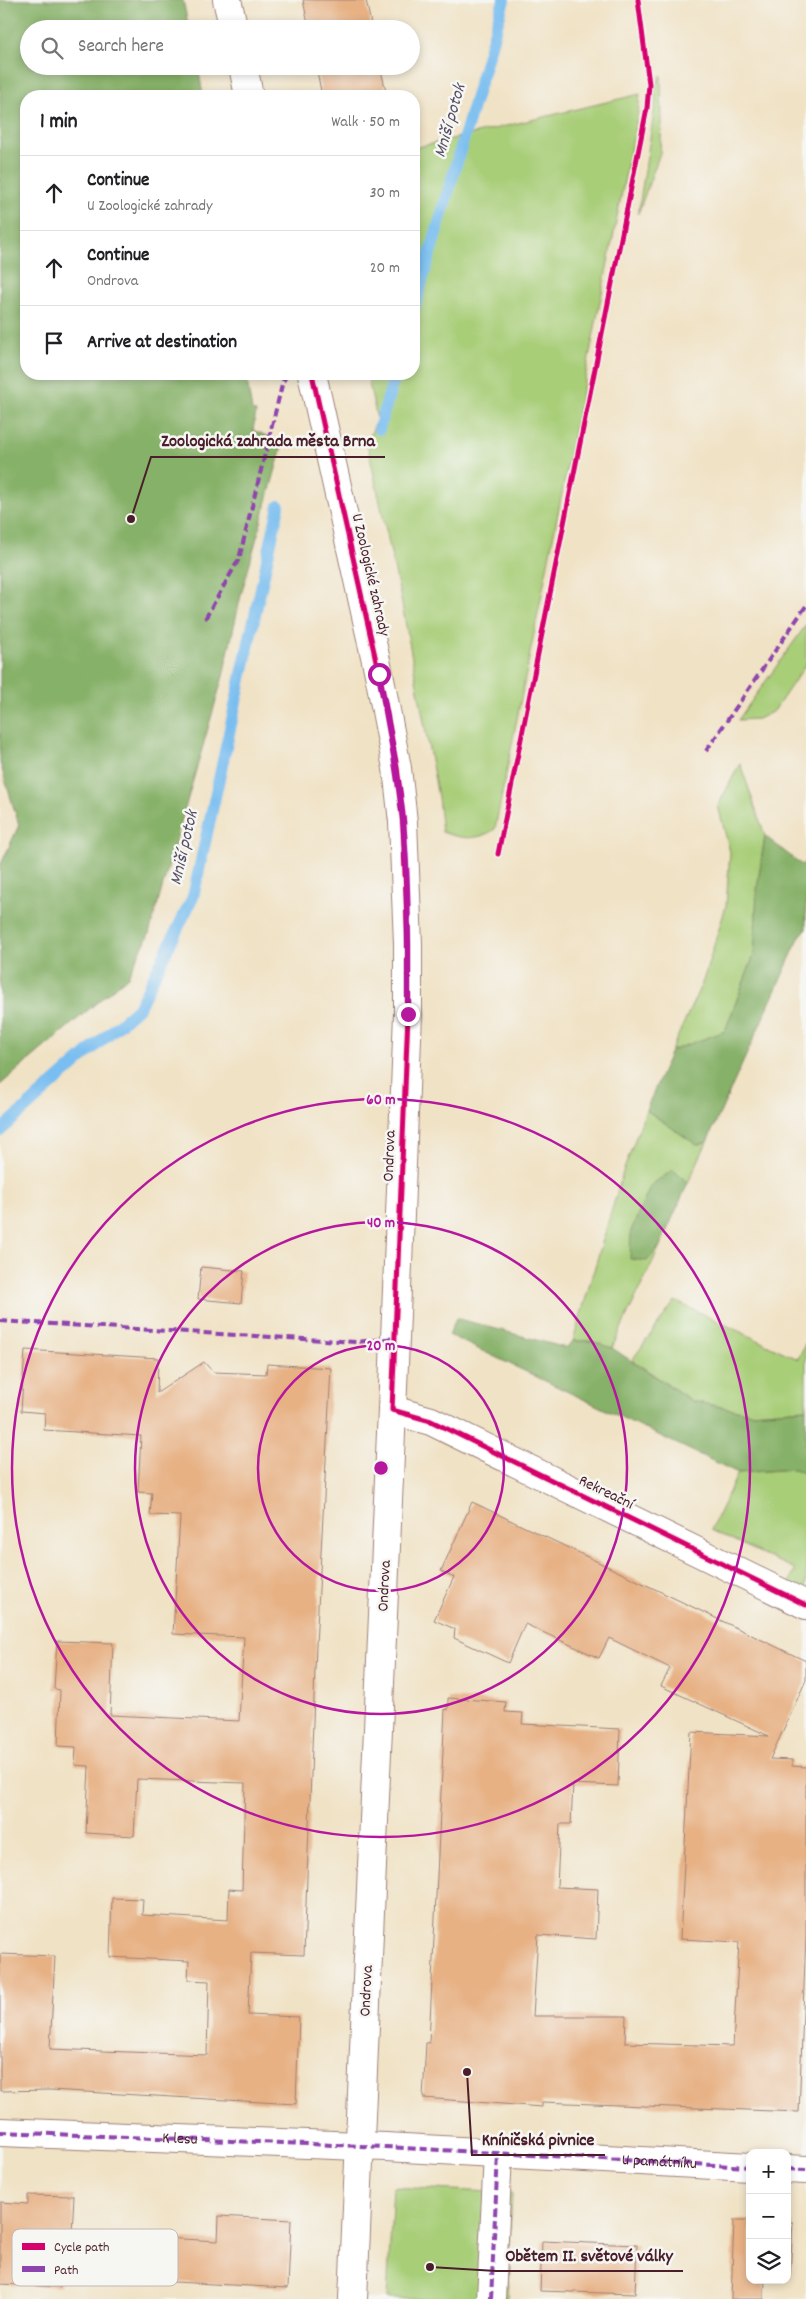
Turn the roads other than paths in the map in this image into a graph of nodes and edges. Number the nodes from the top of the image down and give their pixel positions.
1 (227, 0) edge
2 (232, 20) edge
3 (245, 75) edge
4 (249, 90) edge
5 (313, 380) edge
6 (406, 873) joint
7 (392, 1410) junction
8 (806, 1605) edge
9 (0, 2132) edge
10 (360, 2146) junction
11 (498, 2154) junction
12 (746, 2167) edge
13 (791, 2169) edge
14 (806, 2170) edge
15 (353, 2299) edge
16 (491, 2299) edge

1 - 2 street
3 - 4 street
5 - 6 street, U Zoologické zahrady
6 - 7 street, Ondrova
7 - 8 street, Rekreační
7 - 10 street, Ondrova
9 - 10 street, K lesu
10 - 11 street, U památníku
10 - 15 street, Ondrova
11 - 12 street, U památníku
11 - 16 street
13 - 14 street

